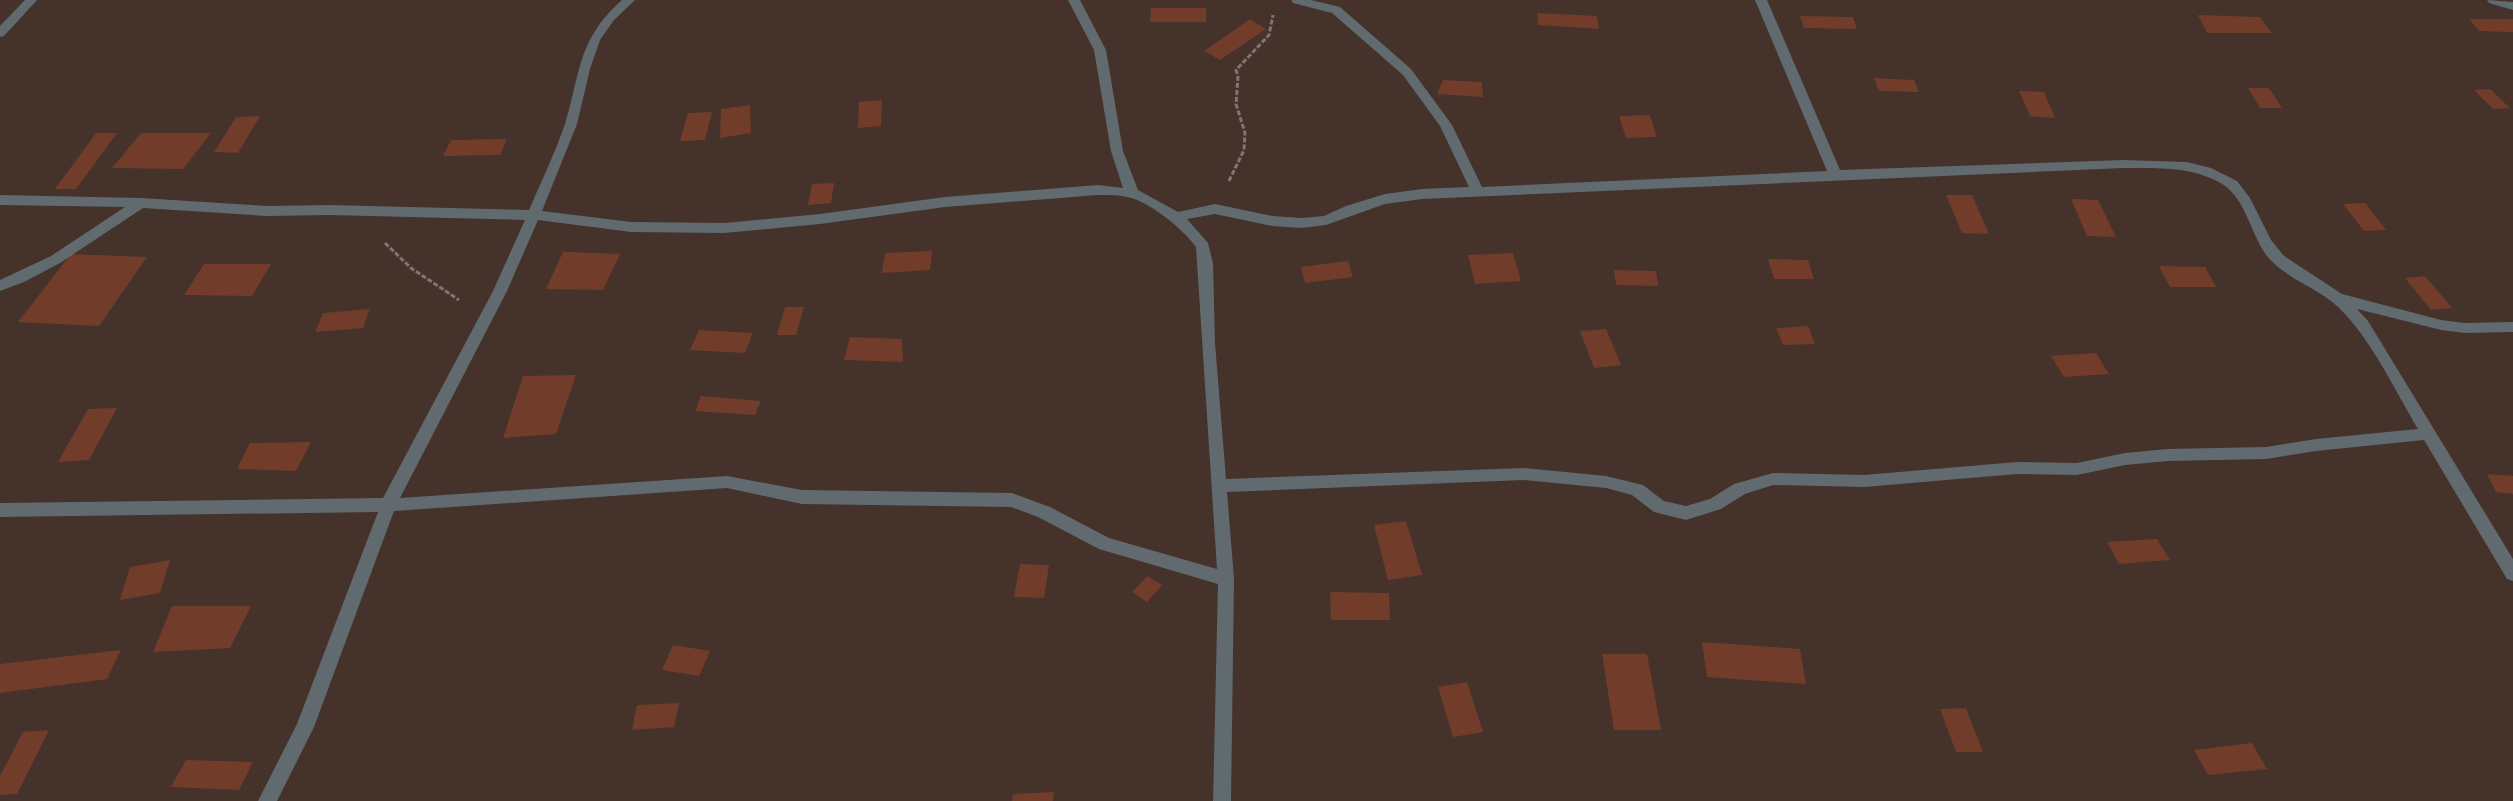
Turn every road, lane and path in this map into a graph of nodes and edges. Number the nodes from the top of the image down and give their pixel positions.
1 (31, 0) edge
2 (629, 0) edge
3 (1074, 0) edge
4 (1297, 0) edge
5 (1761, 0) edge
6 (2493, 0) edge
7 (2513, 6) edge
8 (1274, 9) dead end
9 (0, 33) edge
10 (1835, 175) junction
11 (1478, 192) junction
12 (1132, 193) junction
13 (0, 200) edge
14 (141, 203) junction
15 (1215, 209) junction
16 (360, 211) junction
17 (534, 215) junction
18 (1176, 218) junction
19 (0, 286) edge
20 (2339, 299) junction
21 (2392, 313) junction
22 (486, 315) junction
23 (2363, 325) junction
24 (2513, 327) edge
25 (2427, 434) junction
26 (1218, 486) junction
27 (388, 505) junction
28 (0, 510) edge
29 (2513, 574) edge
30 (1226, 579) junction
31 (267, 801) edge
32 (1222, 801) edge

1 - 9 street
2 - 17 street
3 - 12 street
4 - 11 street
5 - 10 street
6 - 7 street
8 - 15 path
10 - 11 street
10 - 20 street
11 - 15 street
12 - 17 street
12 - 18 street
13 - 14 street
14 - 16 street
14 - 19 street
15 - 18 street
16 - 17 street
16 - 22 path
17 - 22 street
18 - 26 street
20 - 21 street
20 - 23 street
21 - 23 street
21 - 24 street
22 - 27 street
23 - 25 street
25 - 26 street
25 - 29 street
26 - 30 street
27 - 28 street
27 - 30 street
27 - 31 street
30 - 32 street

